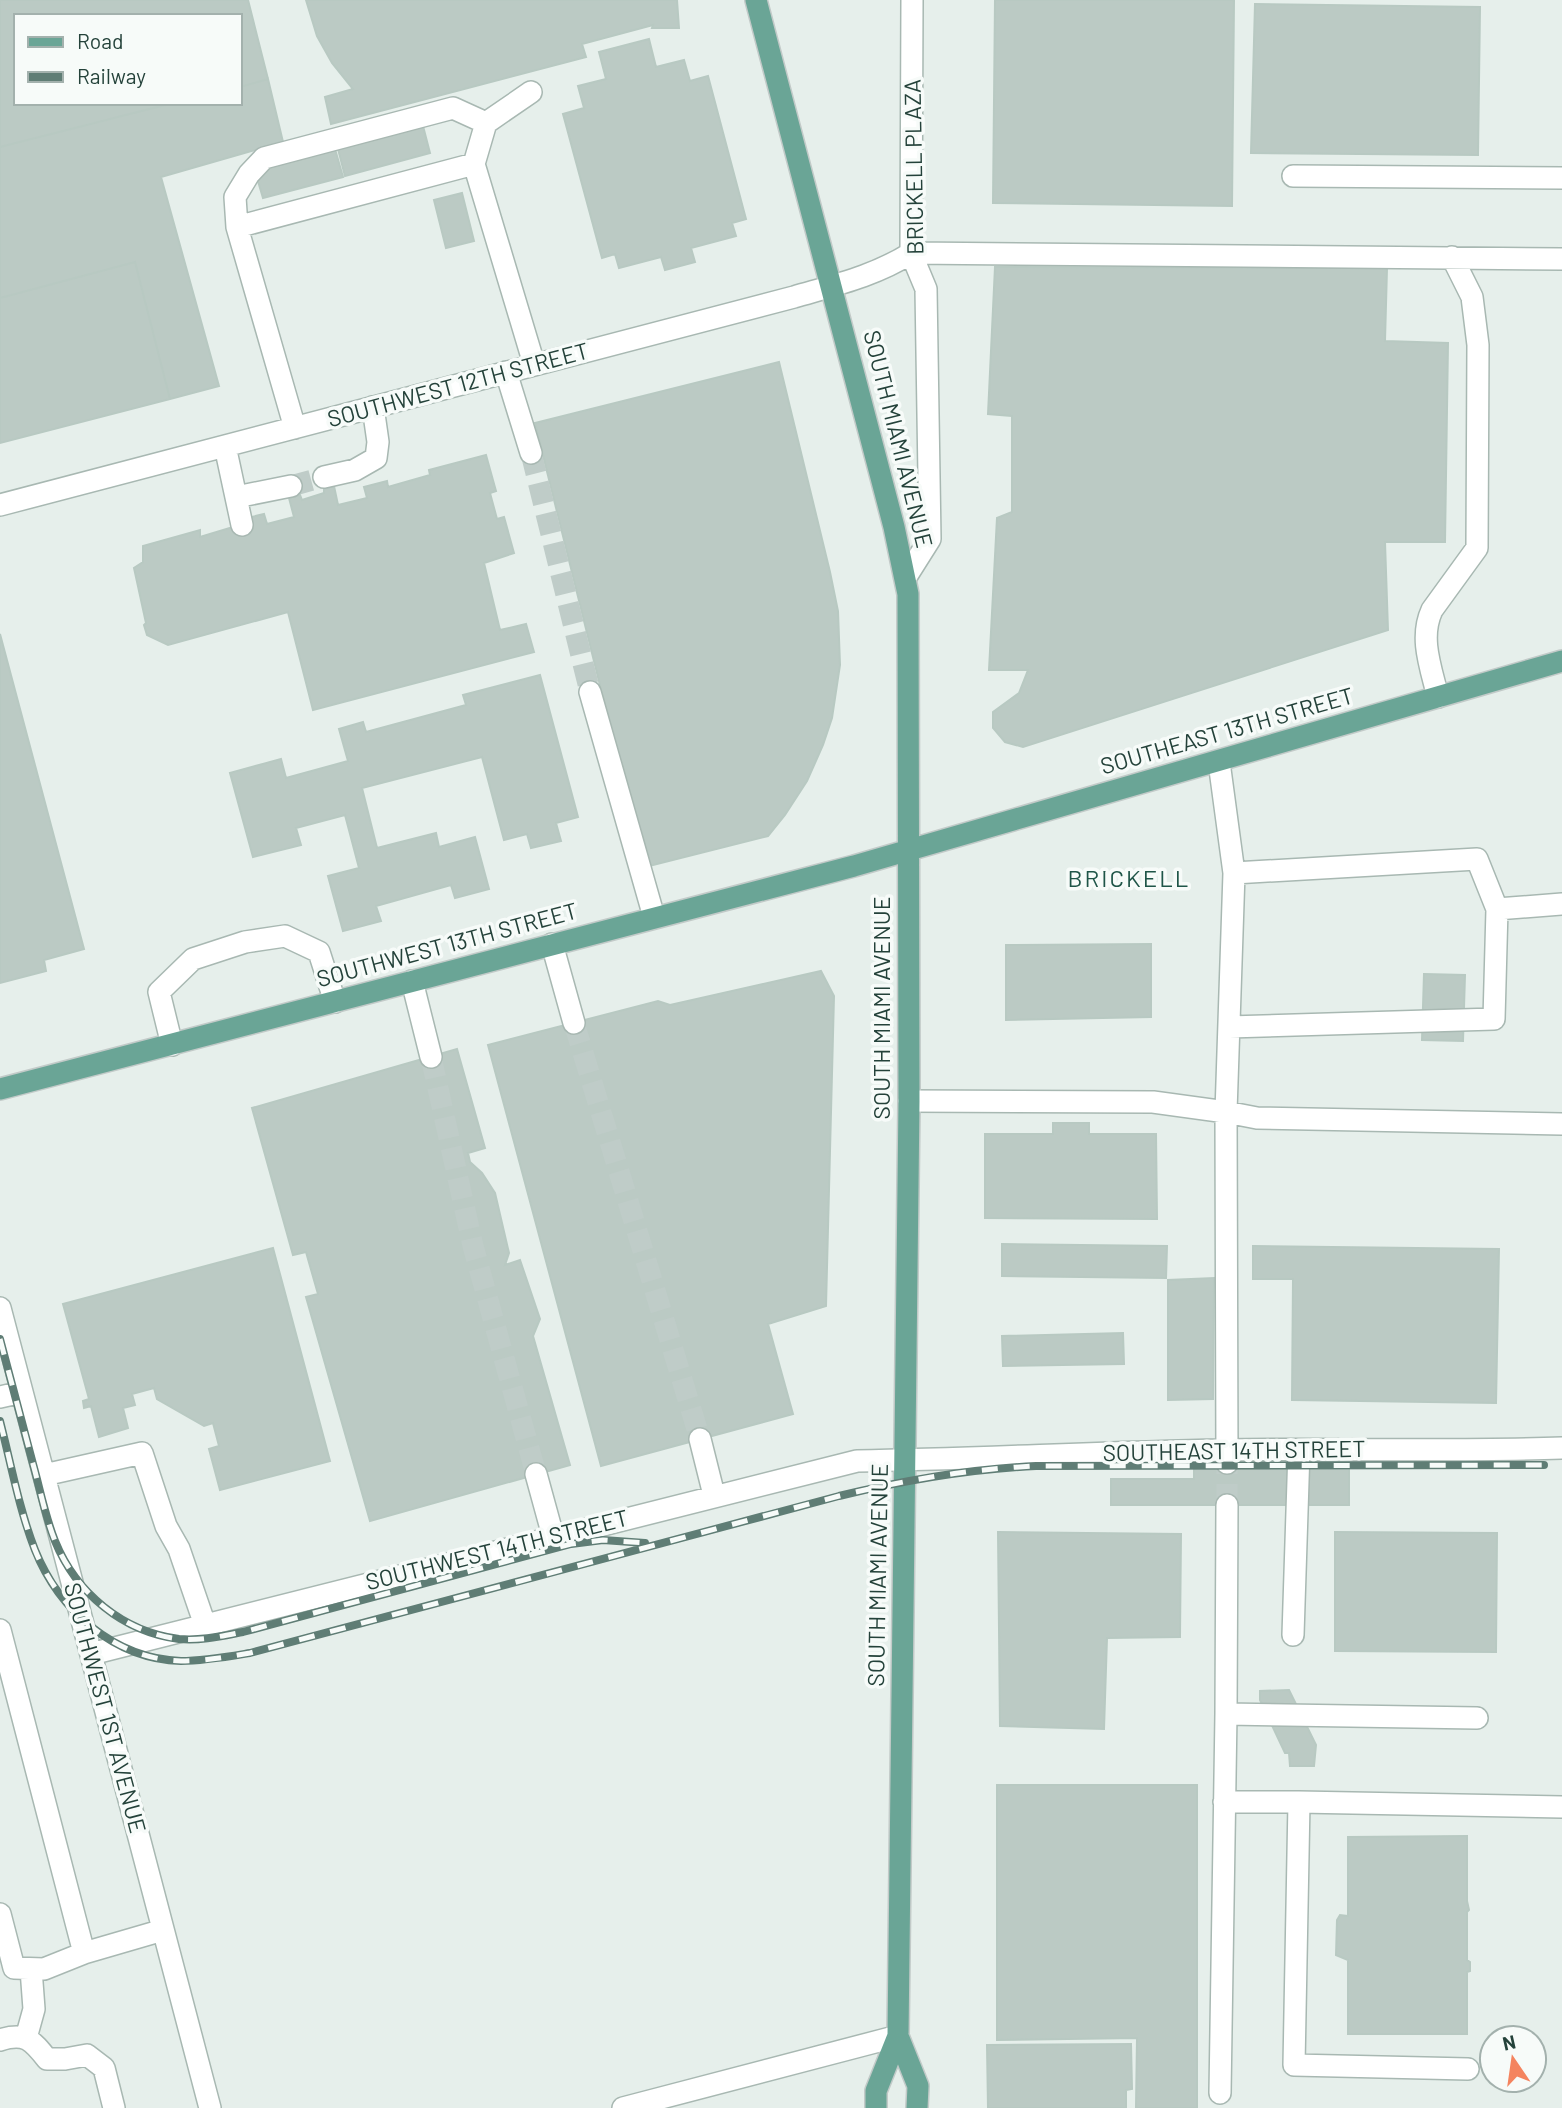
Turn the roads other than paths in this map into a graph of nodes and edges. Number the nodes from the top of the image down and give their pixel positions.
1 (755, 0) edge
2 (912, 0) edge
3 (531, 92) dead end
4 (486, 123) junction
5 (474, 164) junction
6 (1293, 176) dead end
7 (1562, 178) edge
8 (237, 227) junction
9 (911, 253) junction
10 (1452, 257) junction
11 (1562, 259) edge
12 (832, 286) junction
13 (534, 364) junction
14 (506, 372) junction
15 (373, 407) junction
16 (295, 428) junction
17 (225, 446) junction
18 (531, 453) tunnel mouth
19 (324, 477) tunnel mouth
20 (290, 486) tunnel mouth
21 (236, 497) junction
22 (0, 505) edge
23 (242, 524) dead end
24 (906, 577) junction
25 (1562, 661) edge
26 (590, 692) tunnel mouth
27 (1438, 697) junction
28 (1219, 762) junction
29 (907, 851) junction
30 (1234, 873) junction
31 (1562, 904) edge
32 (1497, 909) junction
33 (654, 917) junction
34 (552, 944) junction
35 (412, 981) junction
36 (335, 1002) junction
37 (574, 1023) tunnel mouth
38 (1229, 1027) junction
39 (172, 1045) junction
40 (431, 1057) tunnel mouth
41 (0, 1089) edge
42 (909, 1101) junction
43 (1226, 1112) junction
44 (1562, 1124) edge
45 (0, 1308) edge
46 (22, 1392) junction
47 (0, 1397) edge
48 (700, 1439) tunnel mouth
49 (1562, 1448) edge
50 (1299, 1450) junction
51 (1227, 1456) junction
52 (905, 1460) junction
53 (44, 1475) junction
54 (536, 1475) tunnel mouth
55 (714, 1496) junction
56 (1227, 1505) tunnel mouth
57 (553, 1536) junction
58 (205, 1625) junction
59 (0, 1630) edge
60 (1293, 1635) dead end
61 (91, 1654) junction
62 (1226, 1714) junction
63 (1477, 1718) dead end
64 (1224, 1802) junction
65 (1299, 1802) junction
66 (1562, 1807) edge
67 (0, 1914) edge
68 (163, 1930) junction
69 (84, 1953) junction
70 (31, 1969) junction
71 (898, 2036) junction
72 (26, 2038) junction
73 (0, 2040) edge
74 (1468, 2069) dead end
75 (1220, 2093) dead end
76 (634, 2107) edge
77 (114, 2108) edge
78 (210, 2108) edge
79 (876, 2108) edge
80 (917, 2108) edge

1 - 12 main road, SOUTH MIAMI AVENUE
2 - 9 street, BRICKELL PLAZA
3 - 4 street
4 - 5 street
4 - 8 street
5 - 8 street
5 - 13 street
6 - 7 street
8 - 16 street
9 - 10 street
9 - 12 street, SOUTHWEST 12TH STREET
9 - 24 street, BRICKELL PLAZA
10 - 11 street
10 - 27 street
12 - 13 street, SOUTHWEST 12TH STREET
12 - 24 main road, SOUTH MIAMI AVENUE
13 - 14 street, SOUTHWEST 12TH STREET
14 - 15 street, SOUTHWEST 12TH STREET
14 - 18 street
15 - 16 street, SOUTHWEST 12TH STREET
15 - 19 street
16 - 17 street, SOUTHWEST 12TH STREET
17 - 21 street
17 - 22 street, SOUTHWEST 12TH STREET
20 - 21 street
21 - 23 street
24 - 29 main road, SOUTH MIAMI AVENUE
25 - 27 main road, SOUTHEAST 13TH STREET
26 - 33 street
27 - 28 main road, SOUTHEAST 13TH STREET
28 - 29 main road, SOUTHEAST 13TH STREET
28 - 30 street
29 - 33 main road, SOUTHWEST 13TH STREET
29 - 42 main road, SOUTH MIAMI AVENUE
30 - 32 street
30 - 38 street
31 - 32 street
32 - 38 street
33 - 34 main road, SOUTHWEST 13TH STREET
34 - 35 main road, SOUTHWEST 13TH STREET
34 - 37 street
35 - 36 main road, SOUTHWEST 13TH STREET
35 - 40 street
36 - 39 main road, SOUTHWEST 13TH STREET
36 - 39 street
38 - 43 street
39 - 41 main road, SOUTHWEST 13TH STREET
42 - 43 street
42 - 52 main road, SOUTH MIAMI AVENUE
43 - 44 street
43 - 51 street
45 - 46 street, SOUTHWEST 1ST AVENUE
46 - 47 street
46 - 53 street, SOUTHWEST 1ST AVENUE
48 - 55 street
49 - 50 street, SOUTHEAST 14TH STREET
50 - 51 street, SOUTHEAST 14TH STREET
50 - 60 street
51 - 52 street, SOUTHEAST 14TH STREET
52 - 55 street, SOUTHWEST 14TH STREET
52 - 71 main road, SOUTH MIAMI AVENUE
53 - 58 street
53 - 61 street, SOUTHWEST 1ST AVENUE
54 - 57 street
55 - 57 street, SOUTHWEST 14TH STREET
56 - 62 street
57 - 58 street, SOUTHWEST 14TH STREET
58 - 61 street, SOUTHWEST 14TH STREET
59 - 69 street
61 - 68 street, SOUTHWEST 1ST AVENUE
62 - 63 street
62 - 64 street
64 - 65 street
64 - 75 street
65 - 66 street
65 - 74 street
67 - 70 street
68 - 69 street
68 - 78 street, SOUTHWEST 1ST AVENUE
69 - 70 street
70 - 72 street
71 - 76 street
71 - 79 main road, SOUTH MIAMI AVENUE
71 - 80 main road, SOUTH MIAMI AVENUE
72 - 73 street
72 - 77 street

